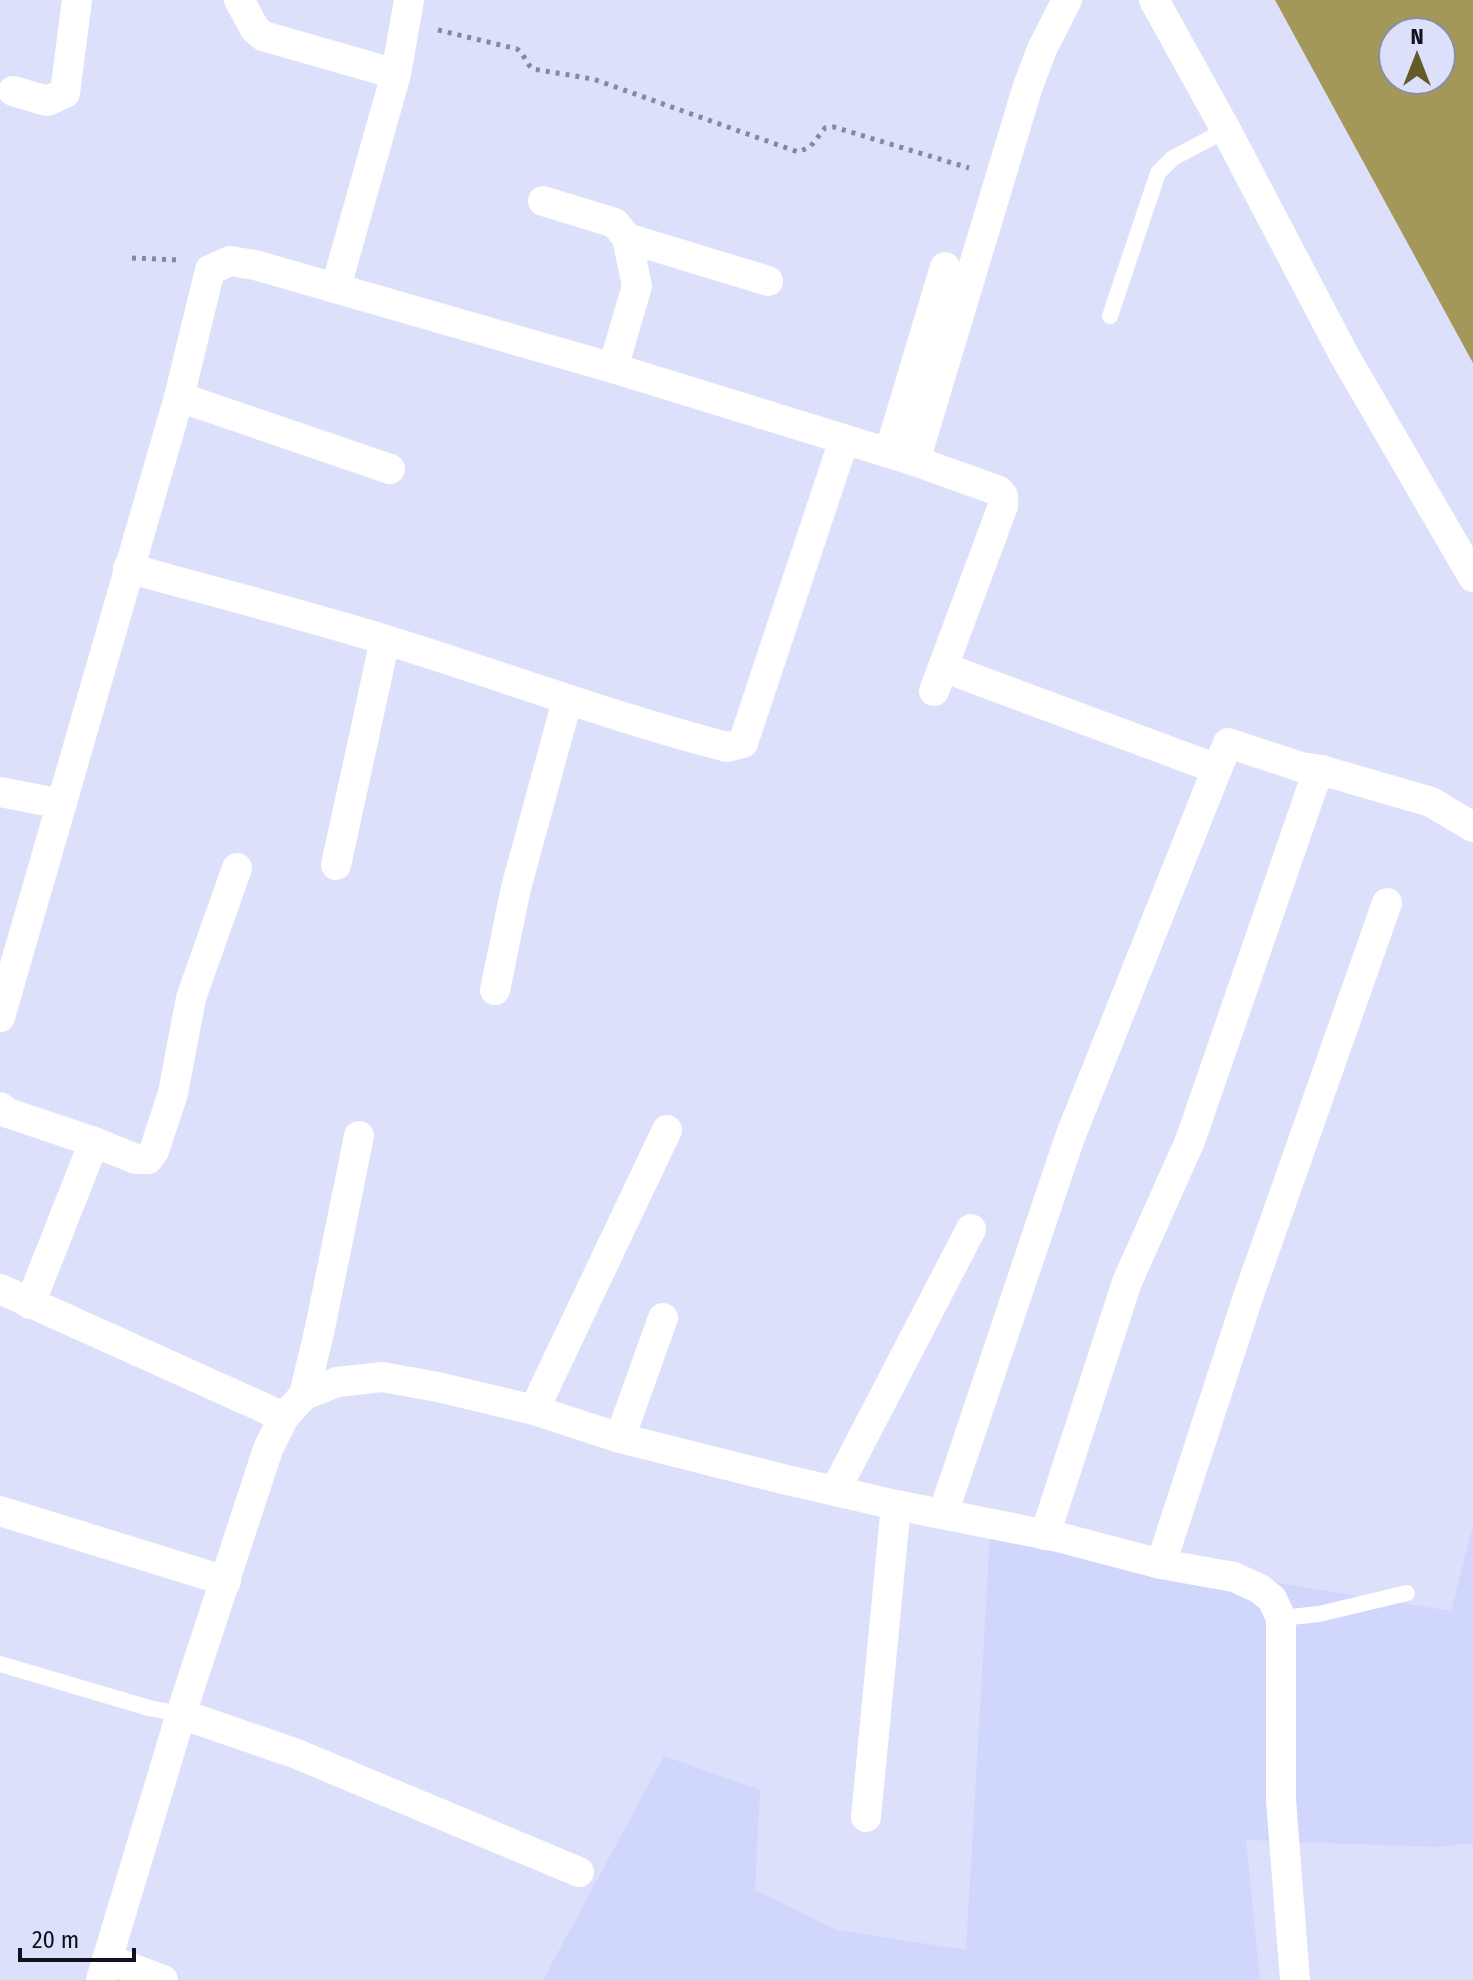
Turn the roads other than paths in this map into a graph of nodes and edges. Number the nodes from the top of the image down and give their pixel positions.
1 (77, 0) edge
2 (239, 0) edge
3 (1067, 0) edge
4 (1154, 0) edge
5 (407, 11) edge
6 (396, 74) junction
7 (13, 91) dead end
8 (1226, 130) junction
9 (543, 201) dead end
10 (627, 238) junction
11 (945, 267) dead end
12 (768, 281) dead end
13 (336, 287) junction
14 (1110, 316) dead end
15 (613, 368) junction
16 (179, 397) junction
17 (844, 440) junction
18 (902, 457) junction
19 (390, 469) dead end
20 (128, 568) junction
21 (1473, 577) edge
22 (385, 640) junction
23 (567, 701) junction
24 (1217, 769) junction
25 (1321, 770) junction
26 (0, 792) edge
27 (62, 804) junction
28 (1473, 827) edge
29 (336, 865) dead end
30 (237, 868) dead end
31 (1387, 903) dead end
32 (495, 990) dead end
33 (0, 1017) edge
34 (0, 1107) edge
35 (667, 1130) dead end
36 (359, 1136) dead end
37 (94, 1142) junction
38 (971, 1229) dead end
39 (0, 1289) edge
40 (30, 1304) junction
41 (663, 1318) dead end
42 (294, 1406) junction
43 (534, 1410) junction
44 (620, 1438) junction
45 (835, 1491) junction
46 (896, 1505) junction
47 (0, 1511) edge
48 (943, 1514) junction
49 (1045, 1535) junction
50 (1161, 1564) junction
51 (226, 1581) junction
52 (1407, 1593) dead end
53 (1281, 1618) junction
54 (0, 1664) edge
55 (181, 1714) junction
56 (866, 1817) dead end
57 (579, 1872) dead end
58 (104, 1970) edge
59 (163, 1980) edge
60 (1295, 1980) edge

1 - 7 street
2 - 6 street
3 - 18 street
4 - 8 street
5 - 6 street
6 - 13 street
8 - 14 lane
8 - 21 street
9 - 10 street
10 - 12 street
10 - 15 street
11 - 18 street
13 - 15 street
13 - 16 street
15 - 17 street
16 - 19 street
16 - 20 street
17 - 18 street
17 - 23 street
18 - 24 street
20 - 22 street
20 - 27 street
22 - 23 street
22 - 29 street
23 - 32 street
24 - 25 street
24 - 48 street
25 - 28 street
25 - 49 street
26 - 27 street
27 - 33 street
30 - 37 street
31 - 50 street
34 - 37 street
35 - 43 street
36 - 42 street
37 - 40 street
38 - 45 street
39 - 40 street
40 - 42 street
41 - 44 street
42 - 43 street
42 - 51 street
43 - 44 street
44 - 45 street
45 - 46 street
46 - 48 street
46 - 56 street
47 - 51 street
48 - 49 street
49 - 50 street
50 - 53 street
51 - 55 street
52 - 53 lane
53 - 60 street
54 - 55 lane
55 - 57 street
55 - 58 street
58 - 59 street

